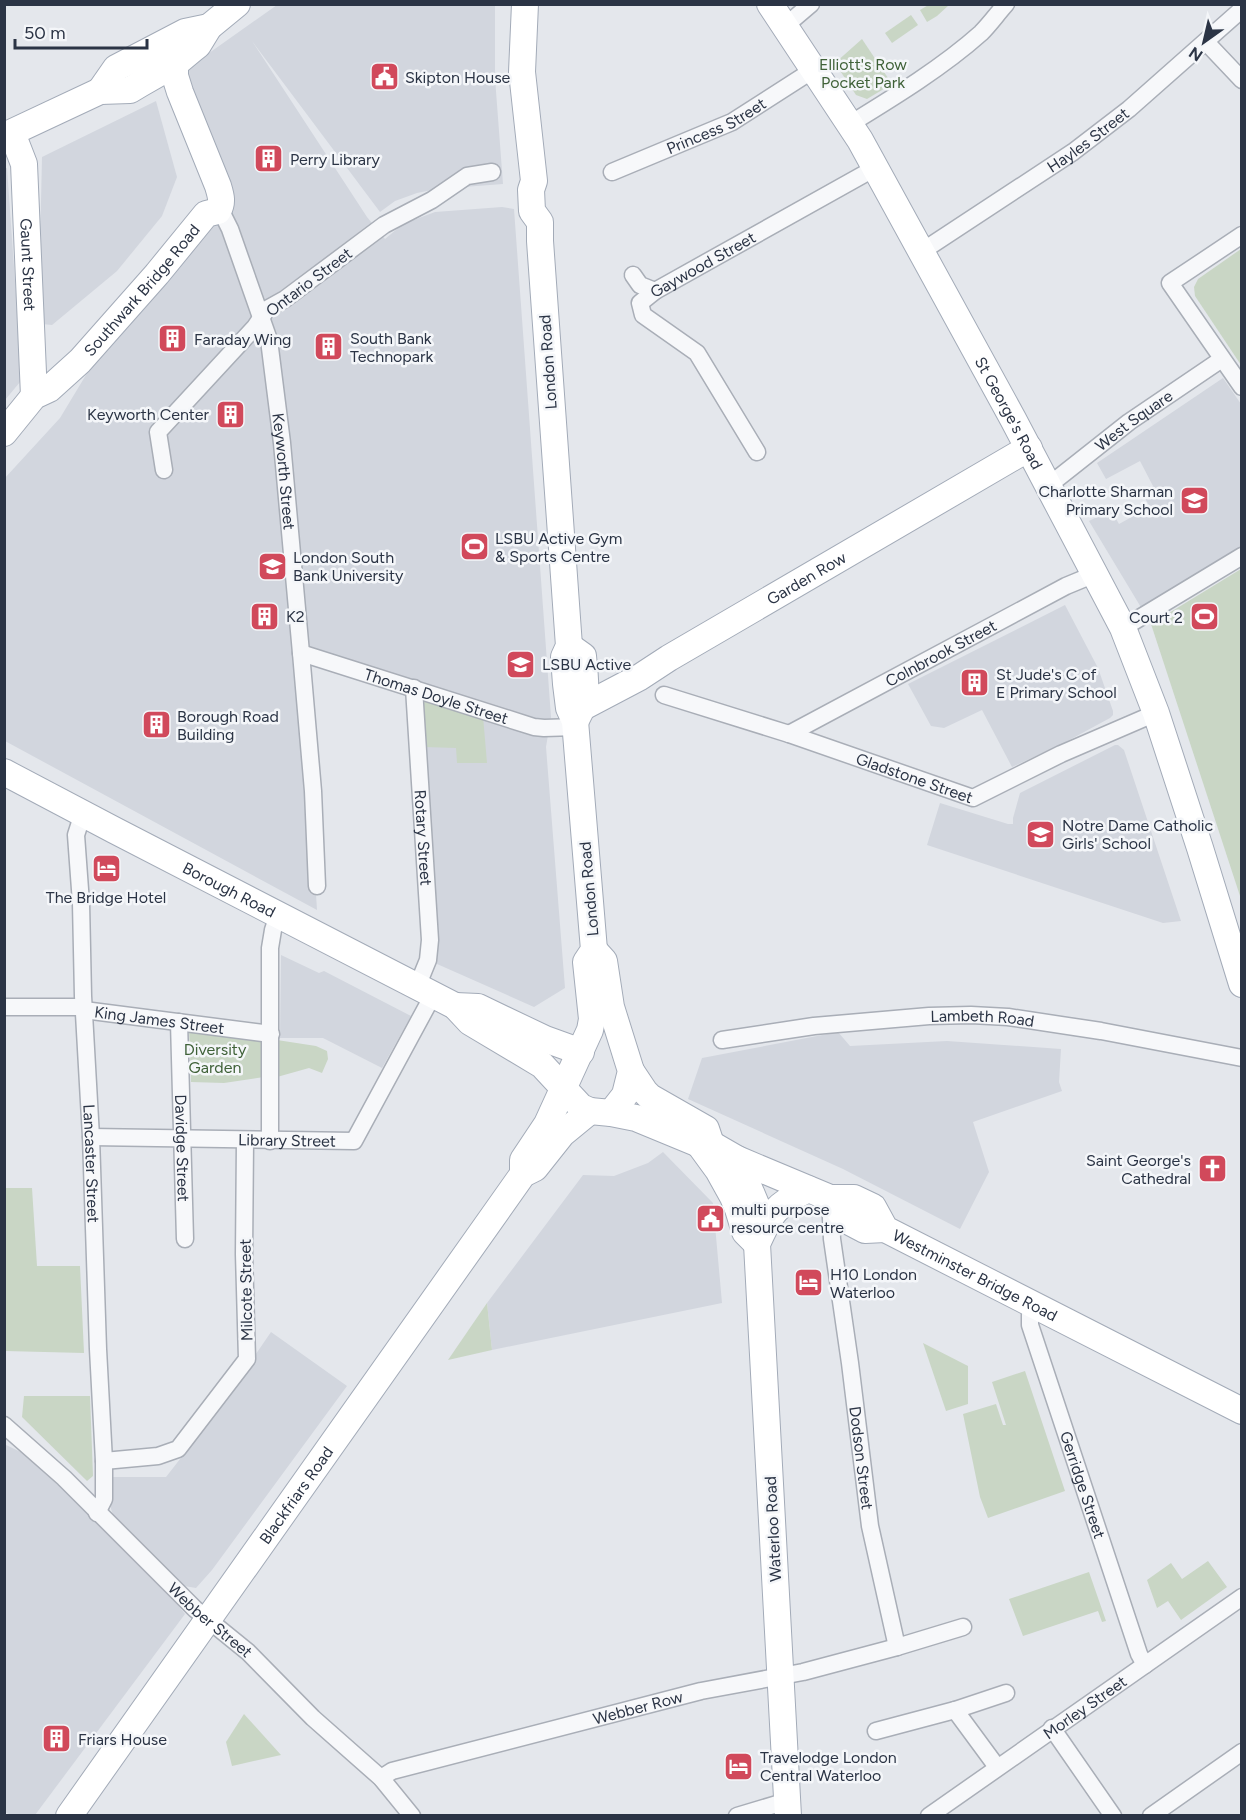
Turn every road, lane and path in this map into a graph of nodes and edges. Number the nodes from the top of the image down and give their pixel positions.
1 (237, 4) edge
2 (525, 4) edge
3 (770, 4) edge
4 (811, 4) edge
5 (1006, 4) edge
6 (1242, 9) edge
7 (209, 27) junction
8 (784, 27) junction
9 (1206, 42) junction
10 (175, 64) junction
11 (813, 70) junction
12 (1242, 80) edge
13 (100, 91) junction
14 (850, 124) junction
15 (8, 134) edge
16 (875, 168) junction
17 (492, 172) dead end
18 (612, 172) dead end
19 (218, 211) junction
20 (1242, 235) edge
21 (921, 252) junction
22 (633, 275) dead end
23 (655, 291) junction
24 (261, 318) junction
25 (1222, 359) junction
26 (1242, 387) edge
27 (34, 396) junction
28 (4, 433) edge
29 (1029, 448) junction
30 (757, 452) dead end
31 (164, 470) dead end
32 (1048, 486) junction
33 (1242, 556) edge
34 (1095, 574) junction
35 (1123, 628) junction
36 (301, 653) junction
37 (414, 688) junction
38 (664, 695) dead end
39 (1156, 712) junction
40 (578, 719) junction
41 (789, 734) junction
42 (4, 772) edge
43 (83, 813) junction
44 (317, 886) dead end
45 (278, 915) junction
46 (594, 950) junction
47 (1242, 984) edge
48 (435, 996) junction
49 (4, 1007) edge
50 (84, 1008) junction
51 (179, 1022) junction
52 (271, 1034) junction
53 (722, 1040) dead end
54 (581, 1052) junction
55 (1242, 1058) edge
56 (628, 1062) junction
57 (564, 1089) junction
58 (600, 1112) junction
59 (91, 1137) junction
60 (182, 1140) junction
61 (245, 1141) junction
62 (270, 1141) junction
63 (705, 1144) junction
64 (737, 1159) junction
65 (523, 1174) junction
66 (818, 1194) junction
67 (761, 1235) junction
68 (184, 1239) dead end
69 (1034, 1304) junction
70 (1242, 1411) edge
71 (4, 1425) edge
72 (104, 1461) junction
73 (97, 1513) junction
74 (1241, 1597) edge
75 (208, 1620) junction
76 (963, 1627) dead end
77 (897, 1647) junction
78 (1145, 1665) junction
79 (780, 1676) junction
80 (1006, 1694) dead end
81 (955, 1710) junction
82 (1052, 1728) junction
83 (876, 1731) dead end
84 (1242, 1752) edge
85 (997, 1767) junction
86 (381, 1778) junction
87 (787, 1808) edge
88 (72, 1814) edge
89 (412, 1815) edge
90 (737, 1815) edge
91 (929, 1815) edge
92 (1113, 1815) edge
93 (1151, 1815) edge

1 - 7 main road
2 - 40 main road, London Road
3 - 8 main road, St George's Road
4 - 8 street
5 - 14 street
6 - 9 street, Hayles Street
7 - 10 main road
7 - 13 main road
8 - 11 main road, St George's Road
9 - 12 street
9 - 21 street, Hayles Street
10 - 13 main road
10 - 19 main road
11 - 14 main road, St George's Road
11 - 18 street, Princess Street
13 - 15 main road
14 - 16 main road, St George's Road
15 - 27 main road, Gaunt Street
16 - 21 main road, St George's Road
16 - 23 street, Gaywood Street
17 - 24 street, Ontario Street
19 - 24 street, Keyworth Street
19 - 27 main road, Southwark Bridge Road
20 - 25 street
21 - 29 main road, St George's Road
22 - 23 street
23 - 30 street, Gaywood Street
24 - 31 street, Ontario Street
24 - 36 street, Keyworth Street
25 - 26 street
25 - 32 street, West Square
27 - 28 main road, Southwark Bridge Road
29 - 32 main road, St George's Road
29 - 40 main road, Garden Row
32 - 34 main road, St George's Road
33 - 35 street
34 - 35 main road, St George's Road
34 - 41 street, Colnbrook Street
35 - 39 main road, St George's Road
36 - 37 street, Thomas Doyle Street
36 - 44 street, Keyworth Street
37 - 40 street, Thomas Doyle Street
37 - 48 street, Rotary Street
38 - 41 street, Gladstone Street
39 - 41 street, Gladstone Street
39 - 47 main road, St George's Road
40 - 46 main road, London Road
42 - 43 main road, Borough Road
43 - 45 main road, Borough Road
43 - 50 street, Lancaster Street
45 - 48 main road, Borough Road
45 - 52 street
46 - 54 main road, London Road
46 - 56 main road
48 - 54 main road, Borough Road
48 - 57 main road, Borough Road
48 - 62 street, Library Street
49 - 50 street, King James Street
50 - 51 street, King James Street
50 - 59 street, Lancaster Street
51 - 52 street, King James Street
51 - 60 street, Davidge Street
52 - 62 street
53 - 55 street, Lambeth Road
54 - 57 main road, London Road
56 - 58 main road, Blackfriars Road
56 - 63 main road
57 - 58 main road, Borough Road
57 - 65 main road, Blackfriars Road
58 - 63 main road, Westminster Bridge Road
58 - 65 main road, Blackfriars Road
59 - 60 street, Library Street
59 - 72 street, Lancaster Street
60 - 61 street, Library Street
60 - 68 street, Davidge Street
61 - 62 street, Library Street
61 - 72 street, Milcote Street
63 - 64 main road, Westminster Bridge Road
63 - 67 main road
64 - 66 main road, Westminster Bridge Road
64 - 67 main road
65 - 75 main road, Blackfriars Road
66 - 67 main road
66 - 69 main road, Westminster Bridge Road
66 - 77 street, Dodson Street
67 - 79 main road, Waterloo Road
69 - 70 main road, Westminster Bridge Road
69 - 78 street, Gerridge Street
71 - 73 street, Webber Street
72 - 73 street, Lancaster Street
73 - 75 street, Webber Street
74 - 78 street, Morley Street
75 - 86 street, Webber Street
75 - 88 main road, Blackfriars Road
76 - 77 street
77 - 79 street, Webber Row
78 - 82 street, Morley Street
79 - 86 street, Webber Row
79 - 87 main road, Waterloo Road
80 - 81 street
81 - 83 street
81 - 85 street
82 - 85 street, Morley Street
82 - 92 street
84 - 93 street
85 - 91 street, Morley Street
86 - 89 street, Webber Street
87 - 90 street

